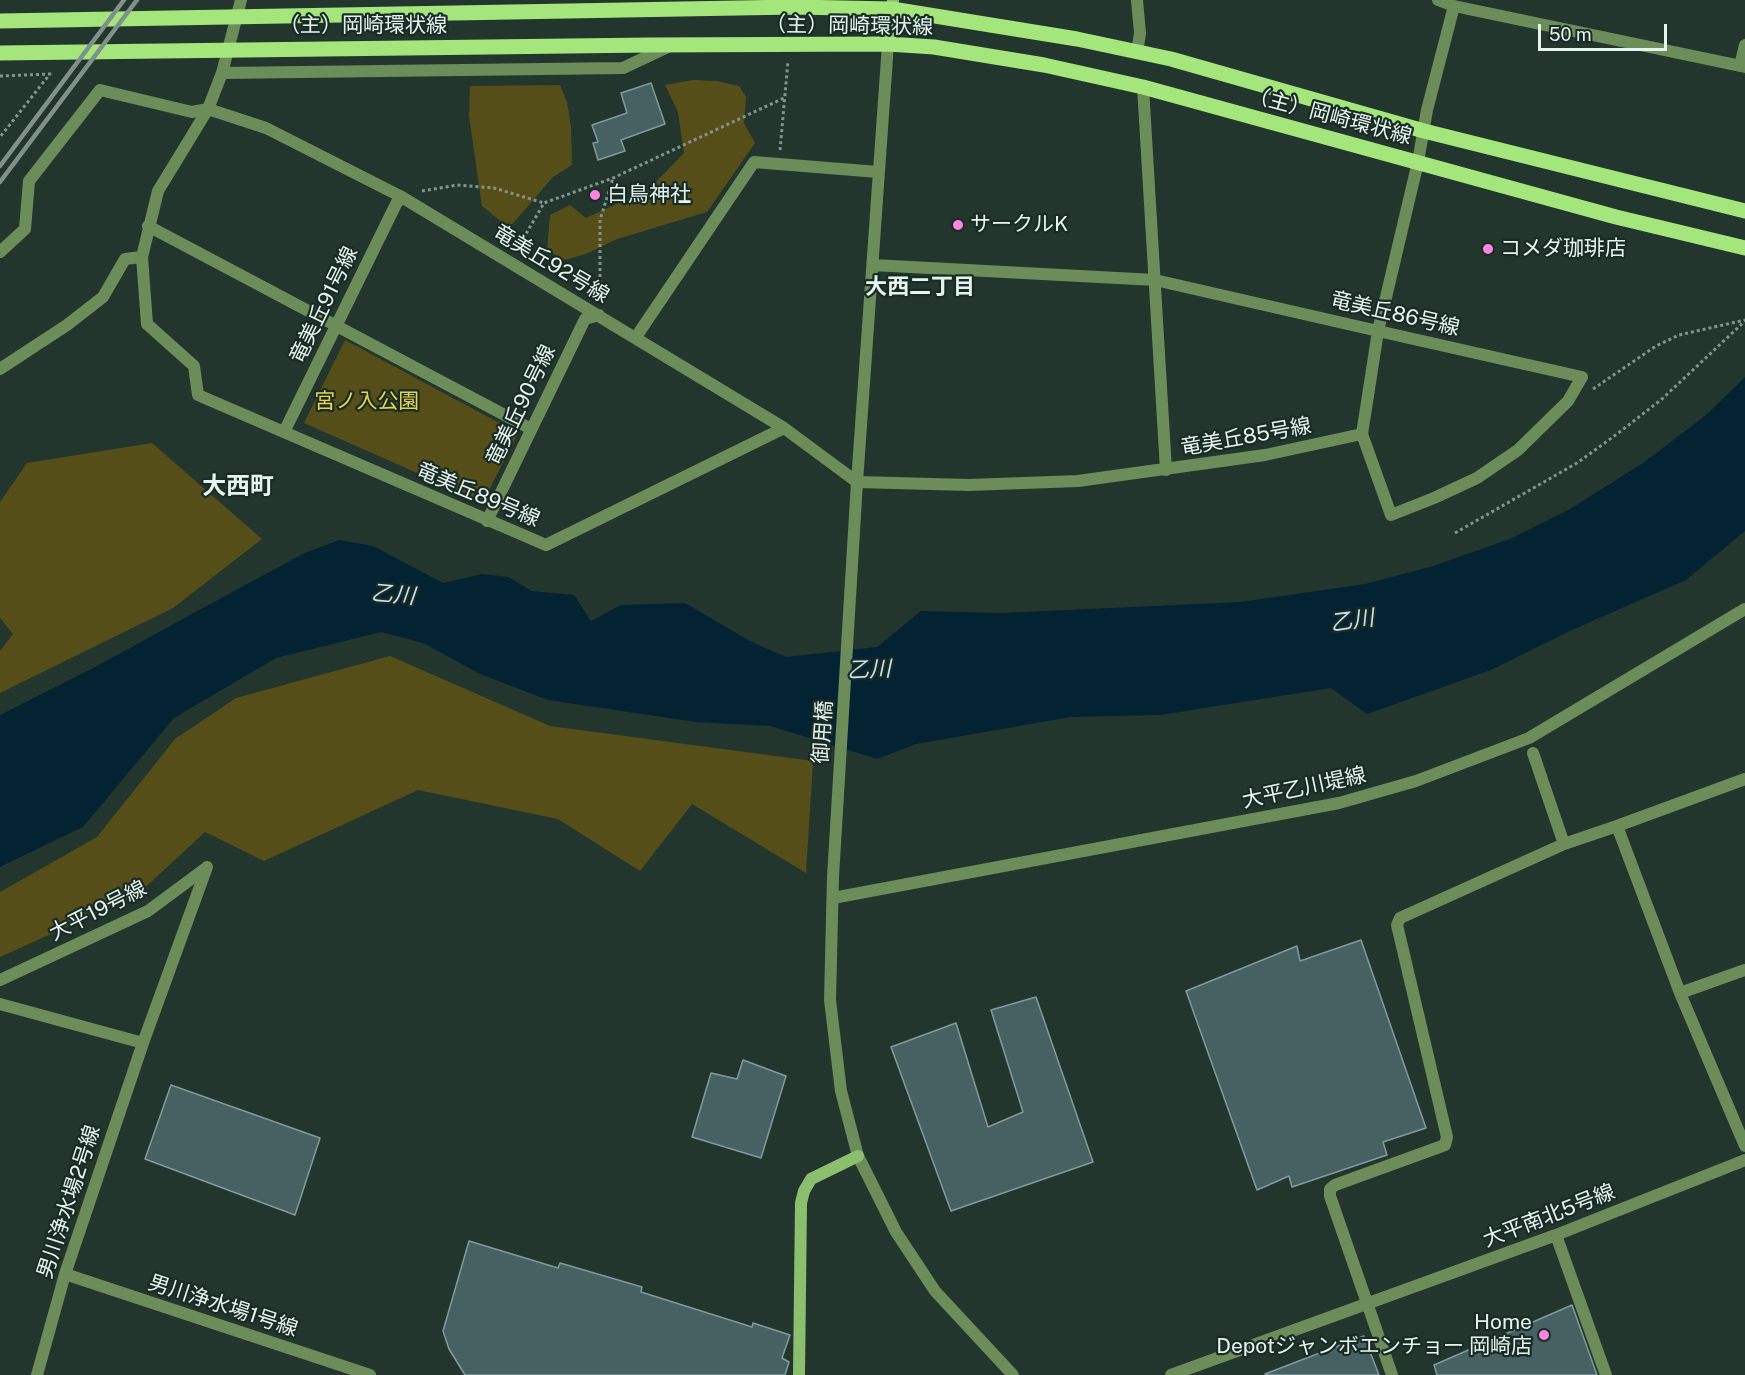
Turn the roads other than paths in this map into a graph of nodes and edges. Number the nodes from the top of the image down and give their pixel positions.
1 (242, 0) edge
2 (653, 0) edge
3 (1137, 0) edge
4 (1438, 0) edge
5 (893, 4) edge
6 (1454, 6) junction
7 (671, 10) junction
8 (0, 21) edge
9 (888, 44) junction
10 (673, 45) junction
11 (1745, 45) edge
12 (0, 53) edge
13 (1137, 53) junction
14 (1742, 67) edge
15 (222, 73) junction
16 (1143, 87) junction
17 (208, 109) junction
18 (1424, 131) junction
19 (1419, 162) junction
20 (878, 172) junction
21 (400, 196) junction
22 (1745, 211) edge
23 (148, 226) junction
24 (1745, 248) edge
25 (0, 252) edge
26 (142, 257) junction
27 (873, 265) junction
28 (1155, 280) junction
29 (599, 315) junction
30 (336, 325) junction
31 (1378, 331) junction
32 (636, 337) junction
33 (0, 369) edge
34 (784, 428) junction
35 (531, 429) junction
36 (284, 432) junction
37 (1362, 434) junction
38 (1166, 470) junction
39 (857, 482) junction
40 (487, 521) junction
41 (1745, 609) edge
42 (1533, 753) dead end
43 (1745, 779) edge
44 (1617, 826) junction
45 (1564, 844) junction
46 (207, 867) joint
47 (833, 898) junction
48 (1745, 970) edge
49 (0, 980) edge
50 (1680, 993) junction
51 (0, 1004) edge
52 (143, 1043) junction
53 (1745, 1146) edge
54 (858, 1156) junction
55 (1745, 1160) edge
56 (1556, 1235) junction
57 (65, 1274) junction
58 (1366, 1303) junction
59 (37, 1375) edge
60 (370, 1375) edge
61 (799, 1375) edge
62 (1013, 1375) edge
63 (1171, 1375) edge
64 (1392, 1375) edge
65 (1606, 1375) edge

1 - 15 street
2 - 7 street
3 - 13 street
4 - 6 street
5 - 7 main road, （主）岡崎環状線
5 - 9 street
5 - 13 main road, （主）岡崎環状線
6 - 14 street
6 - 18 street
7 - 8 main road, （主）岡崎環状線
9 - 10 main road, （主）岡崎環状線
9 - 16 main road, （主）岡崎環状線
9 - 20 street, 御用橋
10 - 12 main road, （主）岡崎環状線
10 - 15 street
11 - 14 street
13 - 18 main road, （主）岡崎環状線
15 - 17 street
16 - 19 main road, （主）岡崎環状線
16 - 28 street
17 - 21 street, 竜美丘92号線
17 - 23 street
17 - 25 street, 竜美丘92号線
18 - 19 street
18 - 22 main road, （主）岡崎環状線
19 - 24 main road, （主）岡崎環状線
19 - 31 street
20 - 27 street, 御用橋
20 - 32 street
21 - 29 street, 竜美丘92号線
21 - 30 street, 竜美丘91号線
23 - 26 street
23 - 30 street
26 - 33 street
26 - 36 street, 竜美丘89号線
27 - 28 street, 竜美丘86号線
27 - 39 street, 御用橋
28 - 31 street, 竜美丘86号線
28 - 38 street
29 - 32 street, 竜美丘92号線
29 - 35 street, 竜美丘90号線
30 - 35 street
30 - 36 street, 竜美丘91号線
31 - 37 street
31 - 37 street, 竜美丘86号線
32 - 34 street, 竜美丘92号線
34 - 39 street, 竜美丘92号線
34 - 40 street, 竜美丘89号線
35 - 40 street, 竜美丘90号線
36 - 40 street, 竜美丘89号線
37 - 38 street, 竜美丘85号線
38 - 39 street, 竜美丘85号線
39 - 47 street, 御用橋
41 - 47 street, 大平乙川堤線
42 - 45 street
43 - 44 street
44 - 45 street
44 - 50 street
45 - 58 street
46 - 49 street, 大平19号線
46 - 52 street, 男川浄水場2号線
47 - 54 street, 御用橋
48 - 50 street
50 - 53 street
51 - 52 street
52 - 57 street, 男川浄水場2号線
54 - 61 street
54 - 62 street, 御用橋
55 - 56 street, 大平南北5号線
56 - 58 street, 大平南北5号線
56 - 65 street
57 - 59 street, 男川浄水場2号線
57 - 60 street, 男川浄水場1号線
58 - 63 street, 大平南北5号線
58 - 64 street

